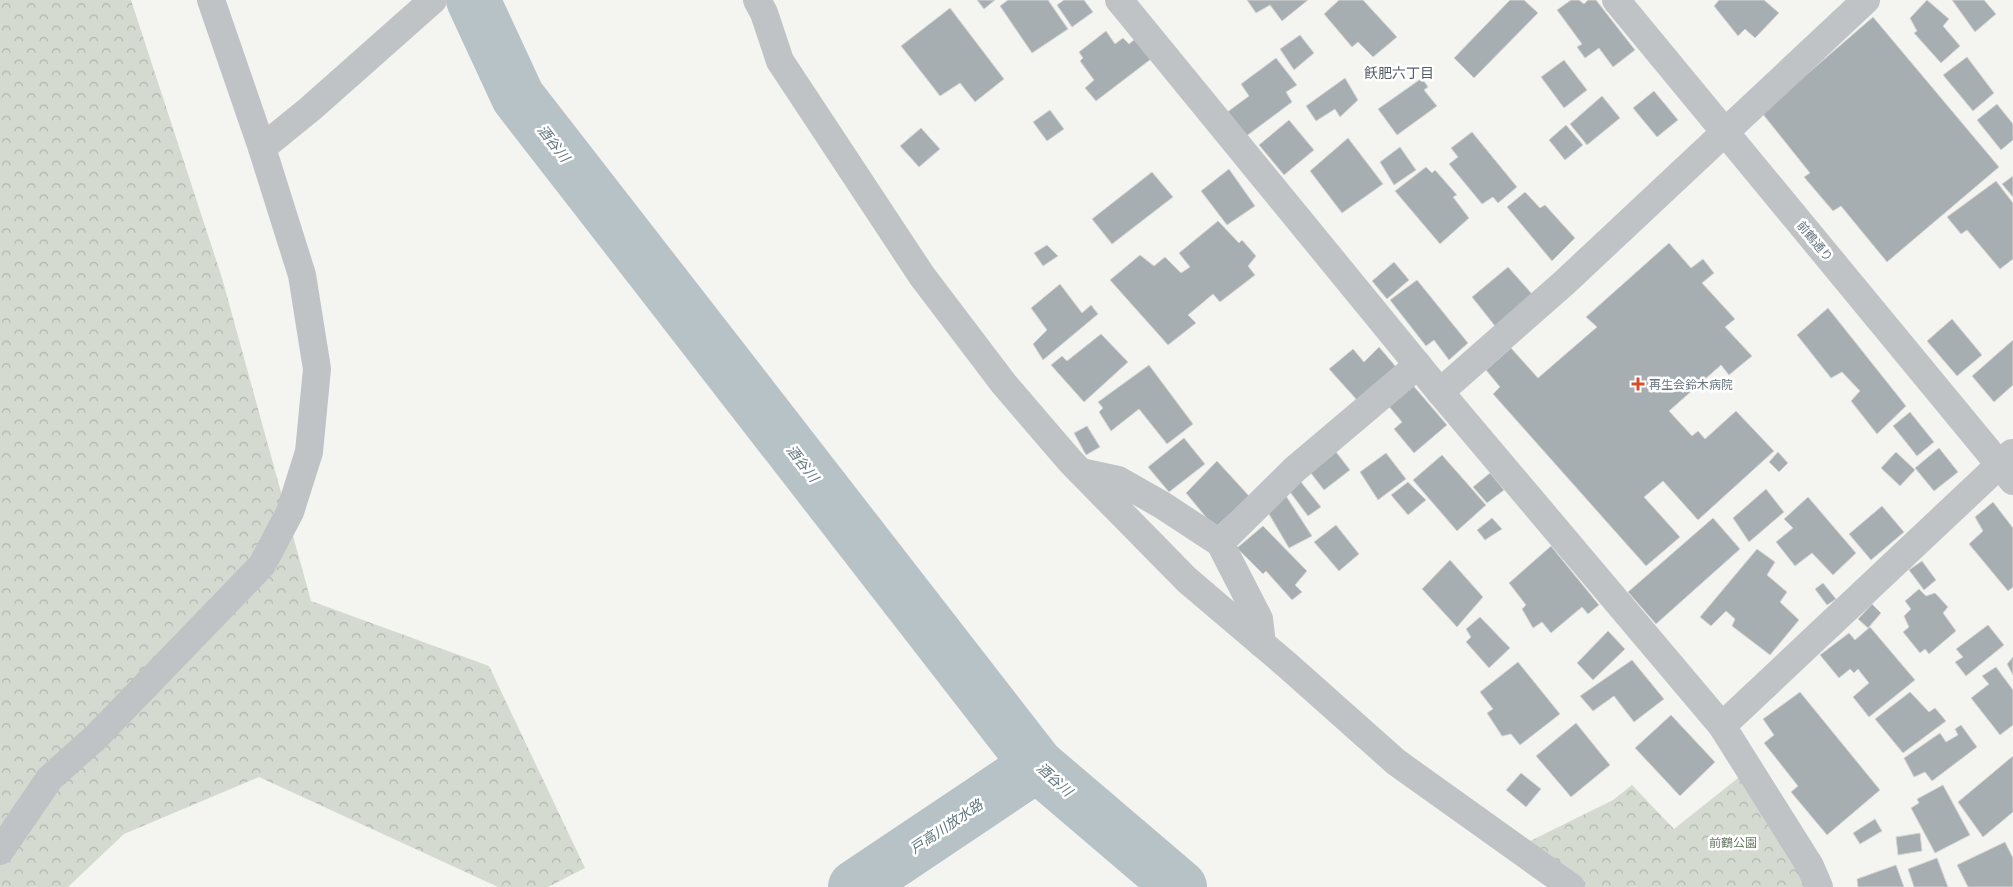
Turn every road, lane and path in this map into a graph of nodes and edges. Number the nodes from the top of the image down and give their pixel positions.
1 (211, 0) edge
2 (434, 0) edge
3 (757, 0) edge
4 (1118, 0) edge
5 (1616, 0) edge
6 (1866, 0) edge
7 (1726, 133) junction
8 (262, 148) junction
9 (1418, 365) junction
10 (1440, 392) junction
11 (2008, 466) edge
12 (1081, 472) junction
13 (1220, 543) junction
14 (1262, 644) junction
15 (1722, 726) junction
16 (0, 851) edge
17 (1571, 887) edge
18 (1819, 887) edge

1 - 8 street
2 - 8 street
3 - 12 street
4 - 9 street
5 - 7 street, 前鶴通り
6 - 7 street
7 - 10 street
7 - 11 street, 前鶴通り
8 - 16 street
9 - 10 street
9 - 13 street
10 - 15 street
11 - 15 street
12 - 13 street
12 - 14 street
13 - 14 street
14 - 17 street
15 - 18 street

